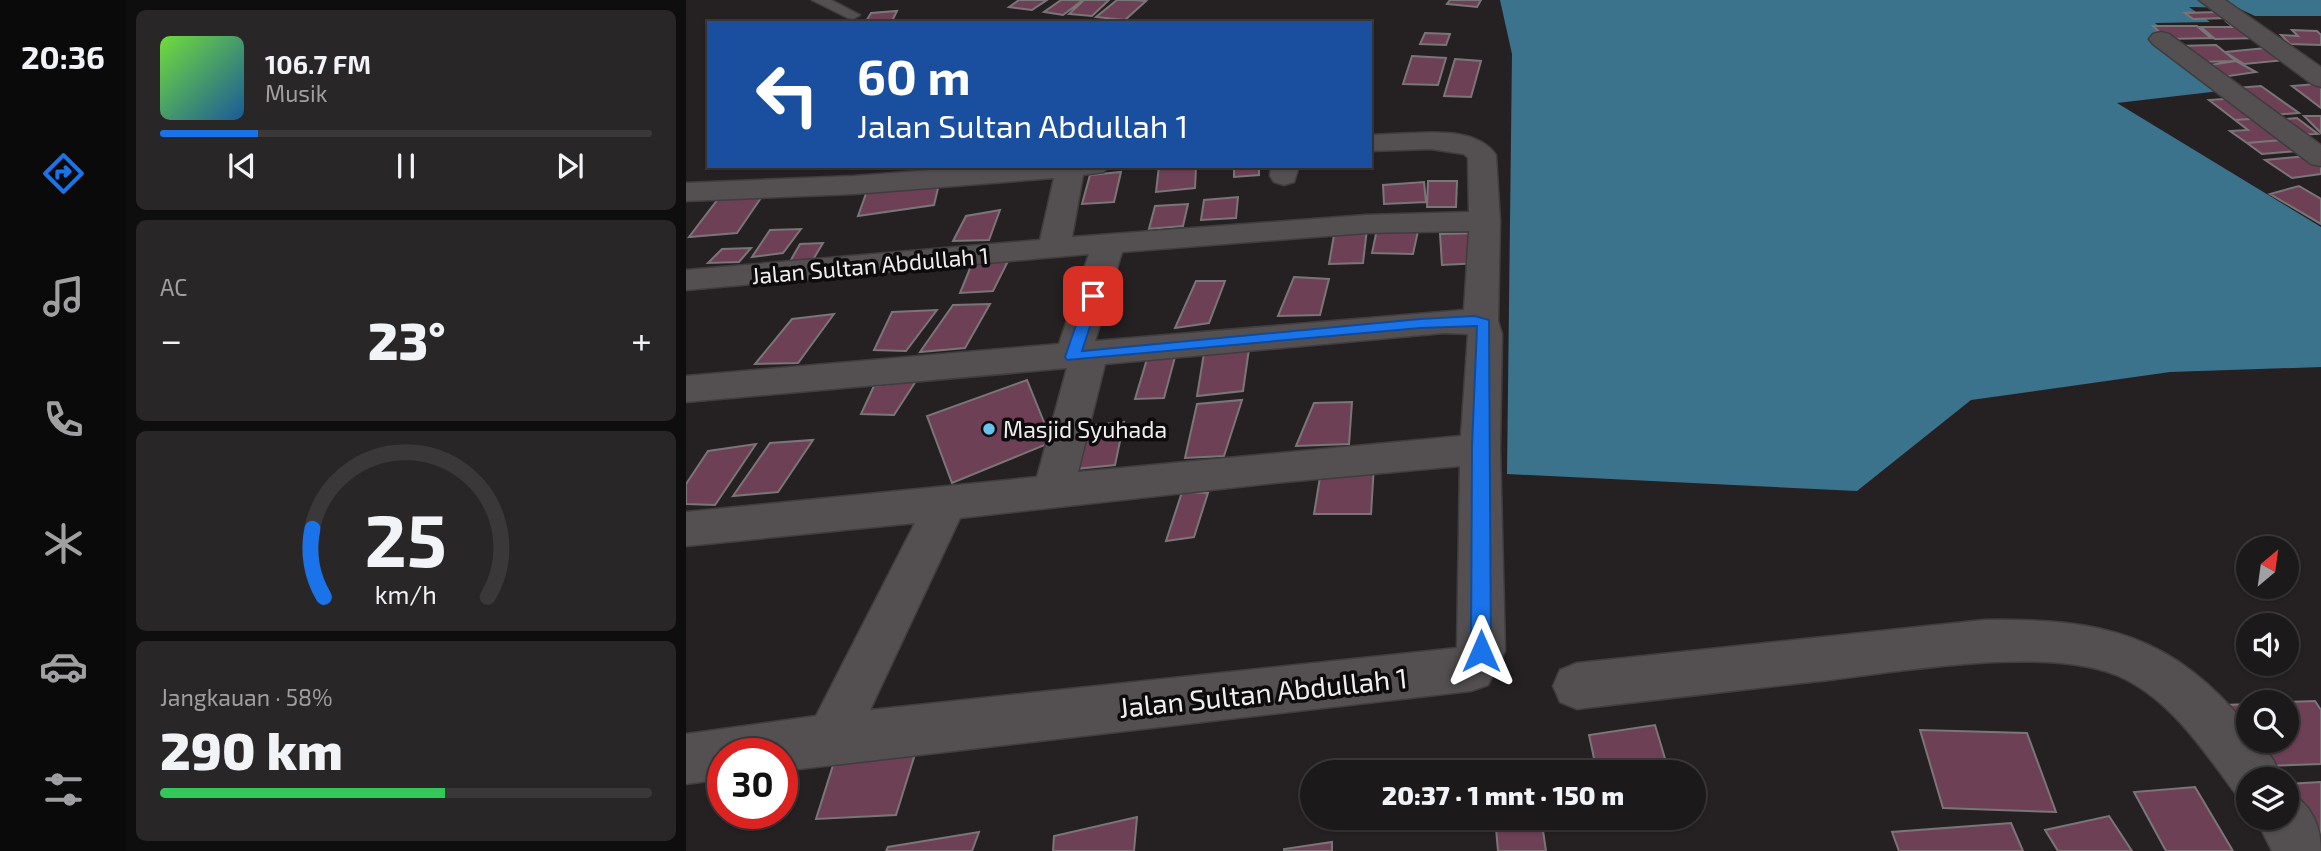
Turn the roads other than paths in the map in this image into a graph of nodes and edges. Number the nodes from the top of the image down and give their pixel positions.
1 (819, 0) edge
2 (2210, 0) edge
3 (853, 15) dead end
4 (2161, 39) dead end
5 (2321, 79) edge
6 (1372, 143) edge
7 (2321, 158) edge
8 (1082, 168) edge
9 (686, 192) edge
10 (1485, 221) junction
11 (1109, 243) junction
12 (1054, 248) junction
13 (686, 280) edge
14 (1481, 321) junction
15 (1081, 356) junction
16 (686, 389) edge
17 (1480, 449) junction
18 (1053, 492) junction
19 (946, 503) junction
20 (686, 529) edge
21 (1577, 686) dead end
22 (831, 739) junction
23 (686, 759) edge
24 (2247, 767) edge
25 (2290, 830) edge
26 (2303, 851) edge

1 - 3 lane
2 - 5 street
4 - 7 street
6 - 10 street, Jalan Sultan Abdullah 1
8 - 9 street
8 - 12 street
10 - 11 street, Jalan Sultan Abdullah 1
10 - 14 street, Jalan Sultan Abdullah 1
11 - 12 street, Jalan Sultan Abdullah 1
11 - 15 street
12 - 13 street, Jalan Sultan Abdullah 1
14 - 15 street
14 - 17 street, Jalan Sultan Abdullah 1
15 - 16 street
15 - 18 street
17 - 18 street
17 - 22 street, Jalan Sultan Abdullah 1
18 - 19 street
19 - 20 street
19 - 22 street
21 - 24 street
22 - 23 street, Jalan Sultan Abdullah 1
25 - 26 street

